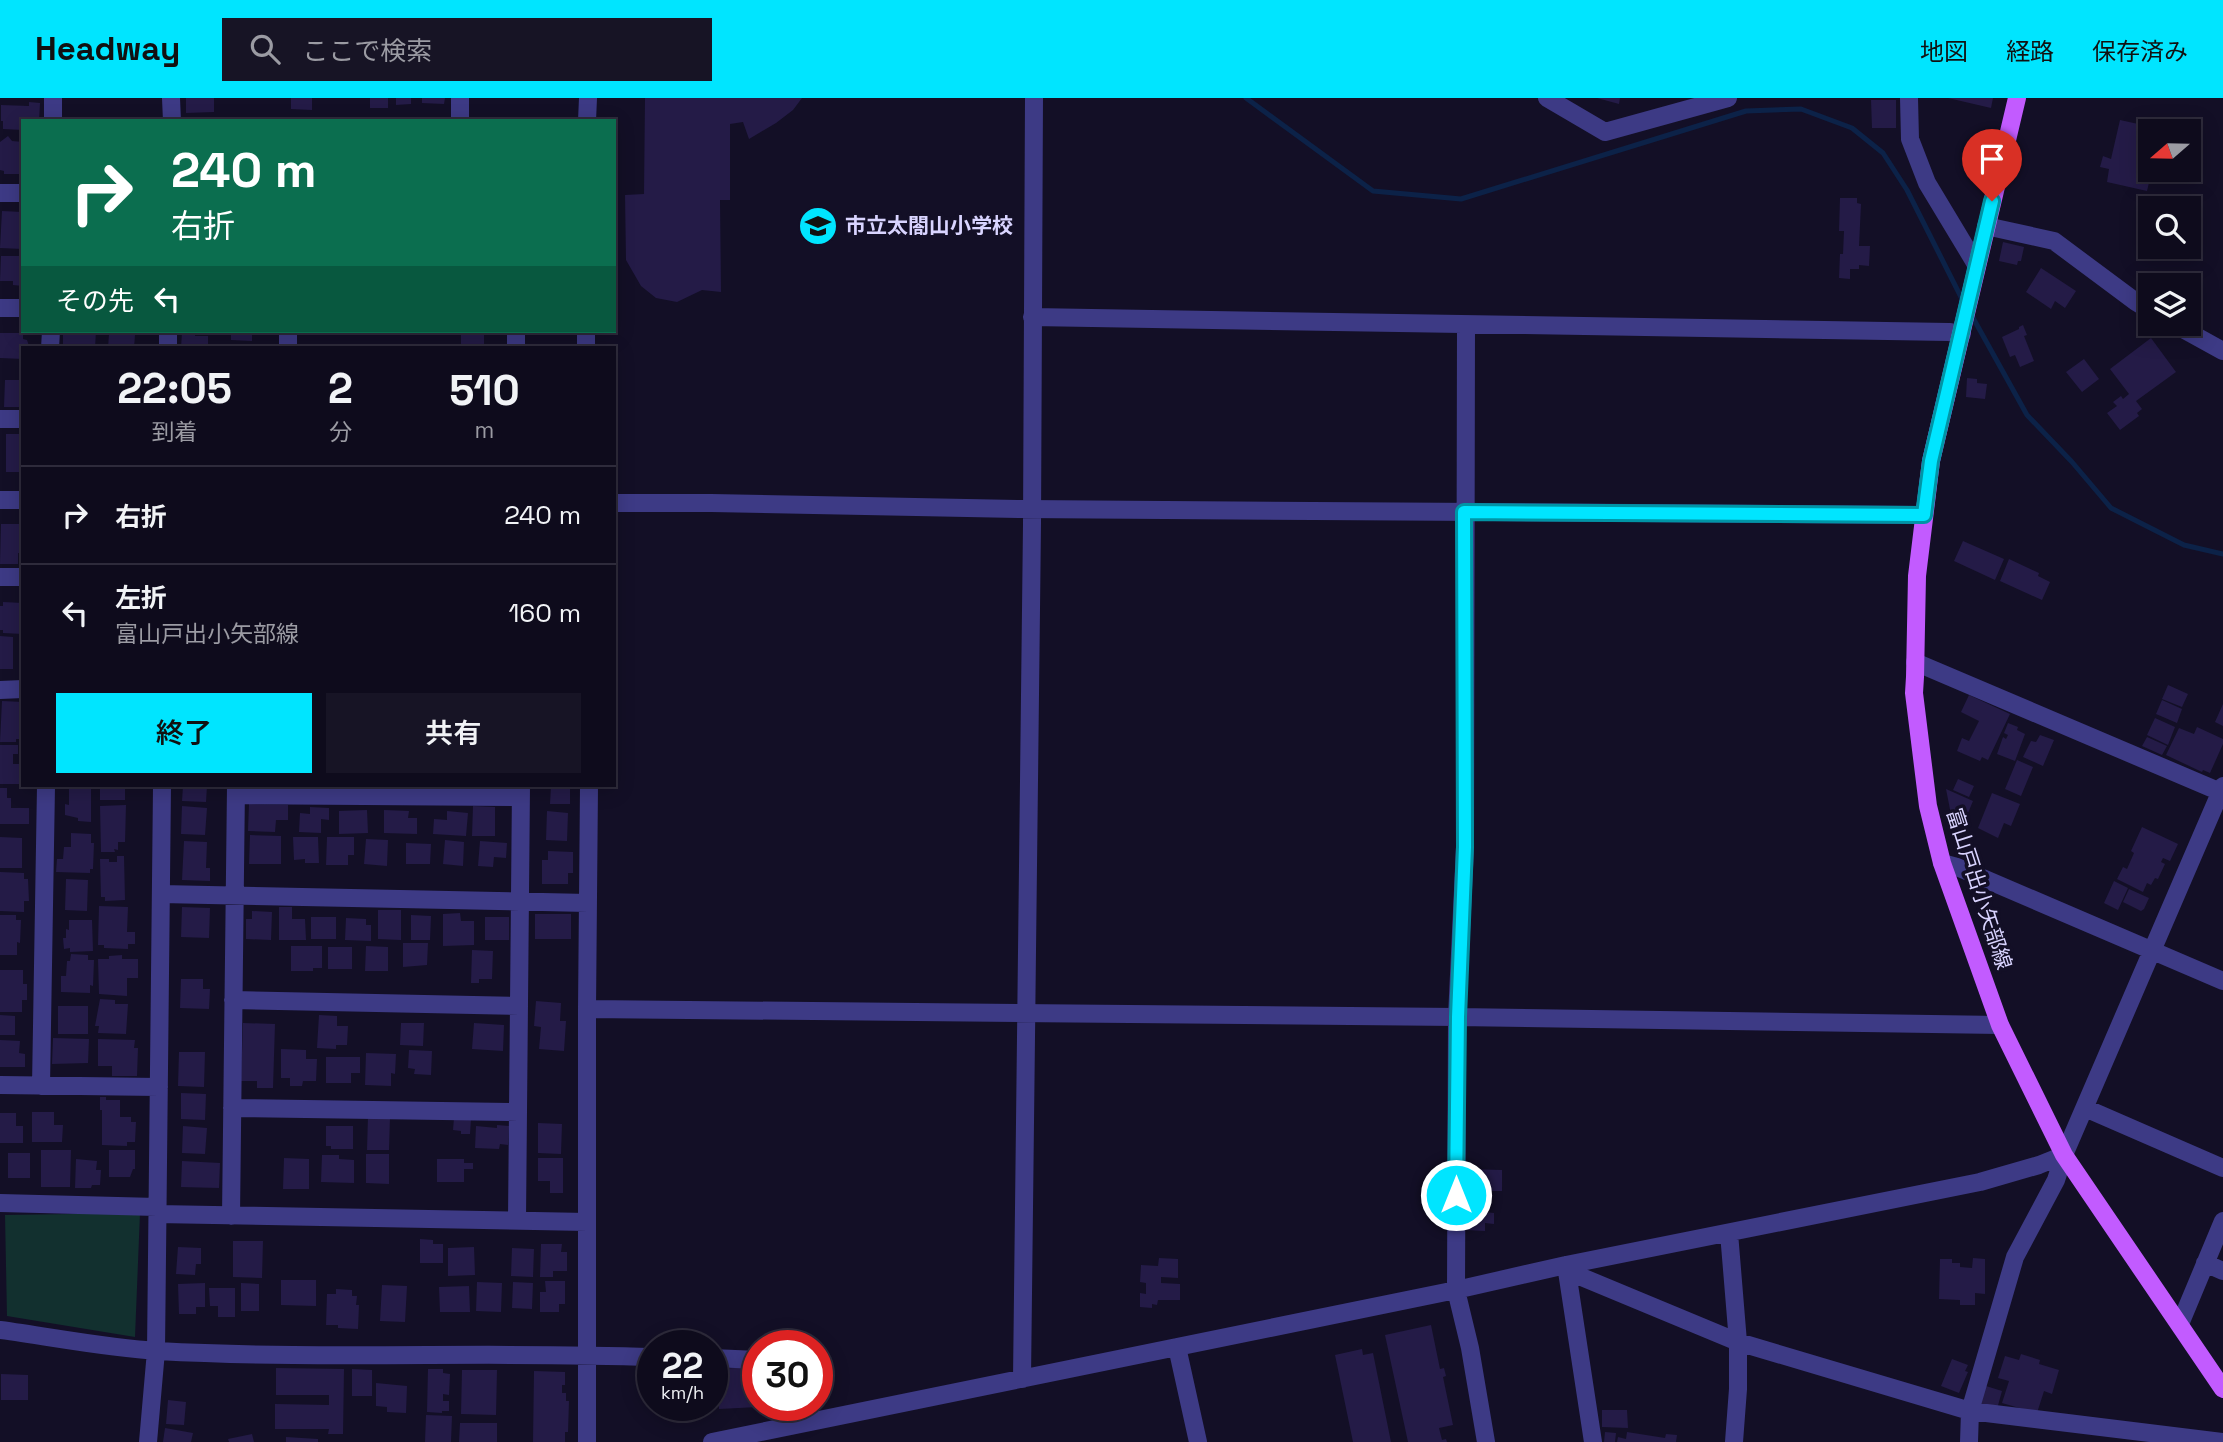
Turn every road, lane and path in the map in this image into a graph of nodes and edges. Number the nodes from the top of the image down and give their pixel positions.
1 (53, 98) edge
2 (172, 98) edge
3 (460, 98) edge
4 (587, 98) edge
5 (1034, 98) edge
6 (1547, 98) edge
7 (1728, 98) edge
8 (1909, 98) edge
9 (2017, 98) edge
10 (53, 119) edge
11 (172, 119) edge
12 (460, 119) edge
13 (587, 119) edge
14 (0, 193) edge
15 (21, 193) edge
16 (1986, 226) junction
17 (1976, 270) junction
18 (2138, 303) edge
19 (21, 308) edge
20 (0, 309) edge
21 (1032, 317) junction
22 (1466, 325) junction
23 (1963, 330) junction
24 (2196, 336) edge
25 (2223, 351) edge
26 (21, 418) edge
27 (0, 419) edge
28 (0, 500) edge
29 (21, 500) edge
30 (616, 503) edge
31 (1032, 509) junction
32 (1464, 512) junction
33 (1924, 515) junction
34 (0, 576) edge
35 (21, 577) edge
36 (1915, 662) junction
37 (0, 690) edge
38 (21, 690) edge
39 (46, 787) edge
40 (162, 787) edge
41 (589, 787) edge
42 (236, 790) edge
43 (2222, 790) edge
44 (521, 791) edge
45 (1942, 863) junction
46 (161, 894) junction
47 (235, 896) junction
48 (520, 901) junction
49 (588, 903) junction
50 (2151, 951) junction
51 (2223, 981) edge
52 (233, 1000) junction
53 (519, 1006) junction
54 (587, 1009) junction
55 (1026, 1014) junction
56 (1458, 1017) junction
57 (2000, 1025) junction
58 (0, 1085) edge
59 (41, 1086) junction
60 (159, 1087) junction
61 (232, 1108) junction
62 (2085, 1108) junction
63 (518, 1112) junction
64 (2064, 1155) junction
65 (2223, 1168) edge
66 (0, 1203) edge
67 (157, 1211) junction
68 (231, 1216) junction
69 (517, 1220) junction
70 (2223, 1221) edge
71 (587, 1222) junction
72 (1729, 1233) junction
73 (2206, 1263) junction
74 (1567, 1268) junction
75 (2223, 1271) edge
76 (1456, 1290) junction
77 (2180, 1324) junction
78 (0, 1331) edge
79 (1738, 1342) junction
80 (1177, 1348) junction
81 (156, 1351) junction
82 (587, 1354) junction
83 (637, 1356) edge
84 (1022, 1379) junction
85 (2223, 1389) edge
86 (1970, 1411) junction
87 (798, 1421) edge
88 (798, 1424) junction
89 (148, 1442) edge
90 (587, 1442) edge
91 (712, 1442) edge
92 (1198, 1442) edge
93 (1486, 1442) edge
94 (1593, 1442) edge
95 (1734, 1442) edge
96 (1969, 1442) edge
97 (2223, 1442) edge

1 - 10 street
2 - 11 street
3 - 12 street
4 - 13 street
5 - 21 street
6 - 7 street
8 - 17 street
9 - 16 main road, 富山戸出小矢部線
14 - 15 street
16 - 17 main road, 富山戸出小矢部線
16 - 18 street
17 - 23 main road, 富山戸出小矢部線
19 - 20 street
21 - 22 street
21 - 31 street
22 - 23 street
22 - 32 street
23 - 33 main road, 富山戸出小矢部線
24 - 25 street
26 - 27 street
28 - 29 street
30 - 31 street
31 - 32 street
31 - 55 street
32 - 33 street
32 - 56 street
33 - 36 main road, 富山戸出小矢部線
34 - 35 street
36 - 43 street
36 - 45 main road, 富山戸出小矢部線
37 - 38 street
39 - 59 street
40 - 46 street
41 - 49 street
42 - 44 street
42 - 47 street
43 - 50 street
44 - 48 street
45 - 50 street
45 - 57 main road, 富山戸出小矢部線
46 - 47 street
46 - 60 street
47 - 48 street
47 - 52 street
48 - 49 street
48 - 53 street
49 - 54 street
50 - 51 street
50 - 62 street
52 - 53 street
52 - 61 street
53 - 63 street
54 - 55 street
54 - 71 street
55 - 56 street
55 - 84 street
56 - 57 street
56 - 76 street
57 - 64 main road, 富山戸出小矢部線
58 - 59 street
59 - 60 street
60 - 67 street
61 - 63 street
61 - 68 street
62 - 64 street
62 - 65 street
63 - 69 street
64 - 72 street
64 - 77 main road, 富山戸出小矢部線
64 - 86 street
66 - 67 street
67 - 68 street
67 - 81 street
68 - 69 street
69 - 71 street
70 - 73 street
71 - 82 street
72 - 74 street
72 - 79 street
73 - 75 street
73 - 77 street
74 - 76 street
74 - 79 street
74 - 94 street
76 - 80 street
76 - 93 street
77 - 85 main road, 富山戸出小矢部線
78 - 81 street
79 - 86 street
79 - 95 street
80 - 84 street
80 - 92 street
81 - 82 street
81 - 89 street
82 - 83 street
82 - 90 street
84 - 88 street
86 - 96 street
86 - 97 street
87 - 88 street
88 - 91 street

